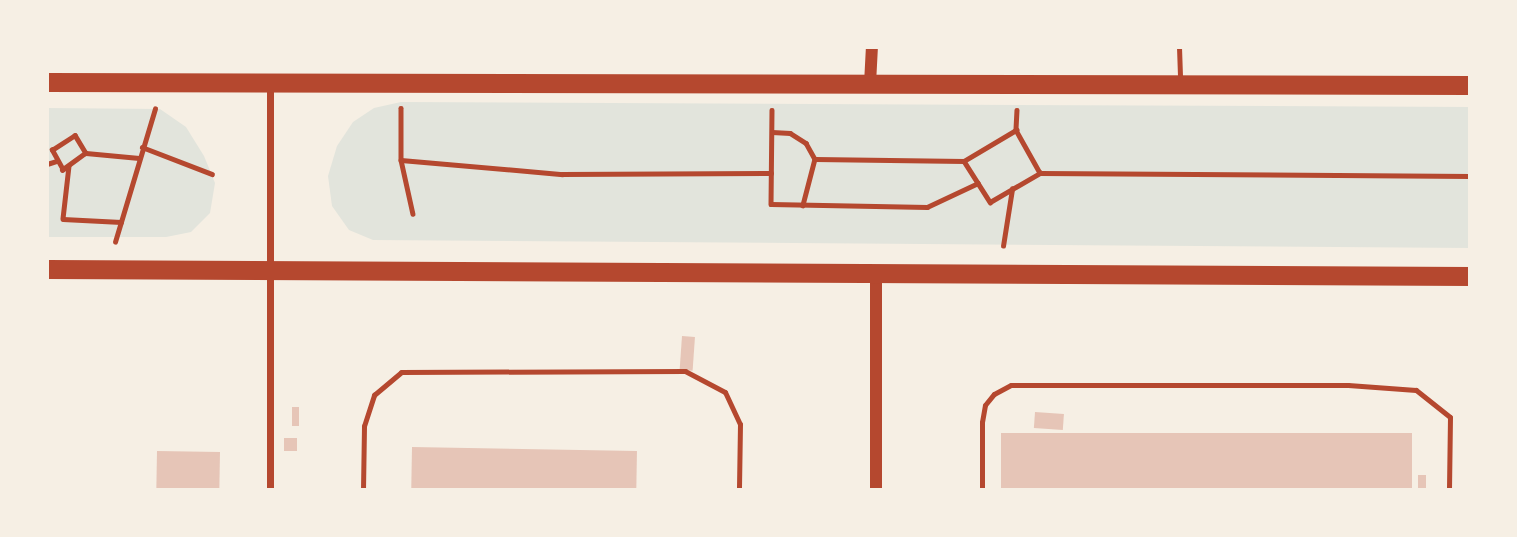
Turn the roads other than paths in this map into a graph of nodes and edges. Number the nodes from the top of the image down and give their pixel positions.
1 (872, 47) edge
2 (1179, 47) edge
3 (47, 82) edge
4 (270, 82) junction
5 (870, 84) junction
6 (1180, 85) junction
7 (1470, 85) edge
8 (47, 269) edge
9 (269, 270) junction
10 (876, 273) junction
11 (1470, 276) edge
12 (270, 490) edge
13 (363, 490) edge
14 (739, 490) edge
15 (876, 490) edge
16 (982, 490) edge
17 (1449, 490) edge

1 - 5 street
2 - 6 lane
3 - 4 highway
4 - 5 highway
4 - 9 street
5 - 6 highway
6 - 7 highway
8 - 9 highway
9 - 10 highway
9 - 12 street
10 - 11 highway
10 - 15 street
13 - 14 lane
16 - 17 lane

